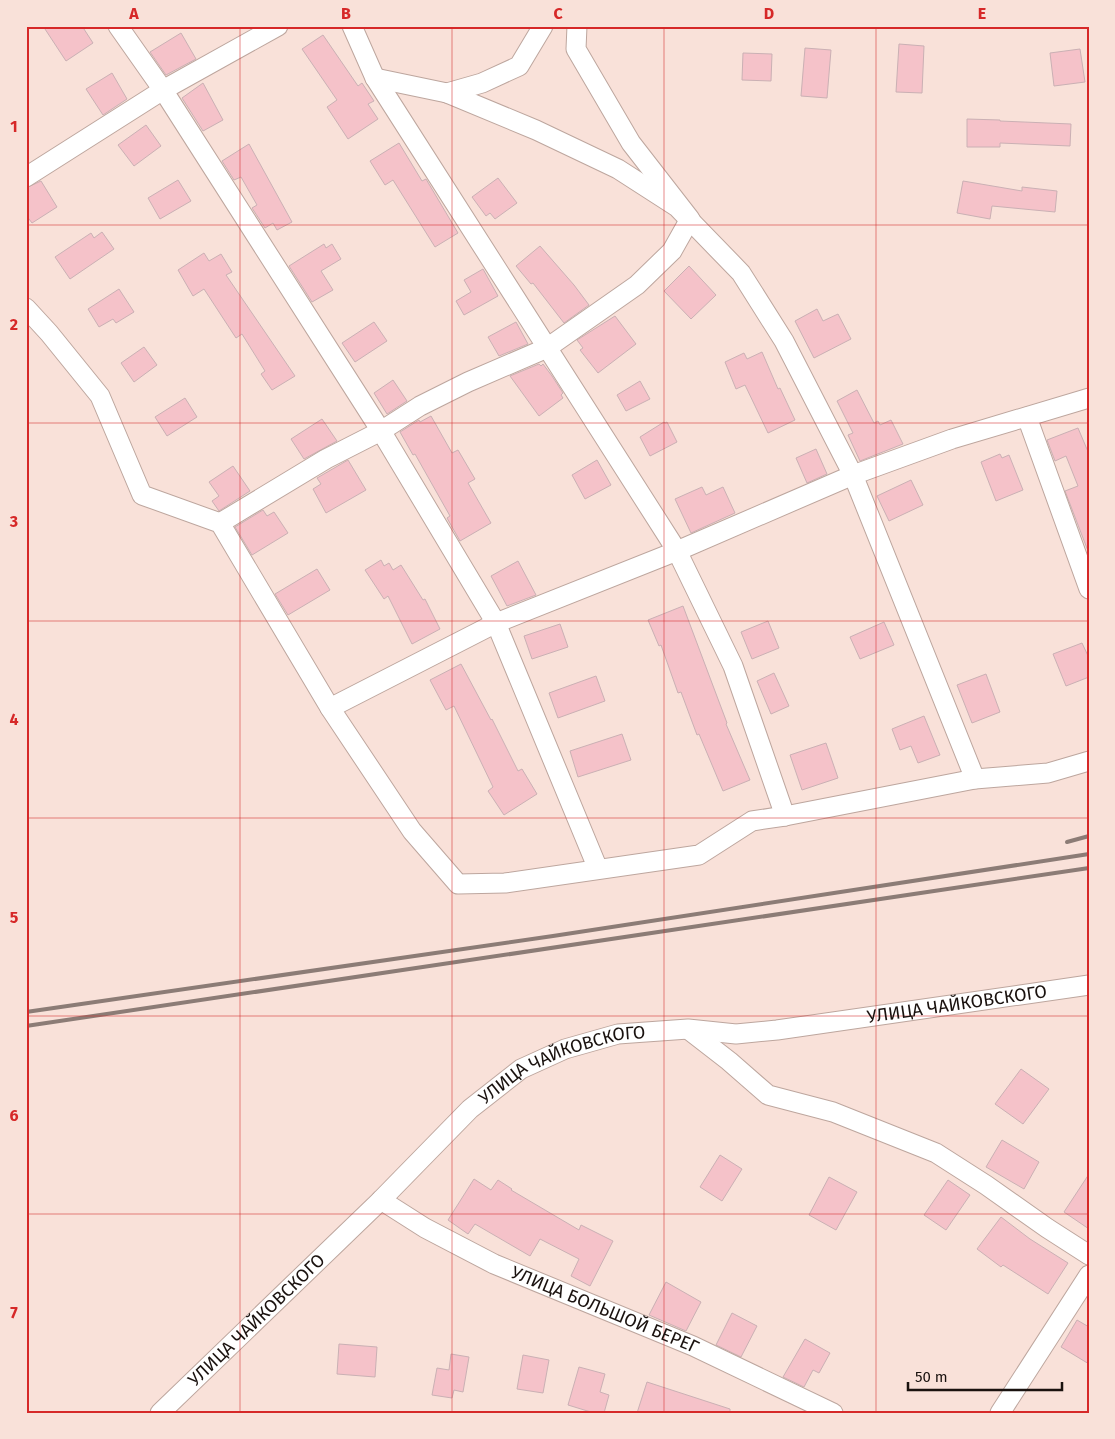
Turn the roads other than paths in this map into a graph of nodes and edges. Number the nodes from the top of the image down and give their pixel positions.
1 (118, 26) edge
2 (278, 26) edge
3 (352, 26) edge
4 (543, 26) edge
5 (576, 26) edge
6 (375, 78) junction
7 (163, 90) junction
8 (447, 93) junction
9 (26, 177) edge
10 (690, 219) junction
11 (26, 308) edge
12 (547, 348) junction
13 (1089, 398) edge
14 (1027, 417) junction
15 (381, 431) junction
16 (853, 475) junction
17 (220, 523) junction
18 (677, 551) junction
19 (1089, 589) edge
20 (496, 624) junction
21 (330, 708) junction
22 (1089, 761) edge
23 (975, 779) junction
24 (785, 816) junction
25 (598, 869) junction
26 (1089, 985) edge
27 (688, 1029) junction
28 (380, 1200) junction
29 (1089, 1255) edge
30 (1089, 1275) edge
31 (160, 1413) edge
32 (833, 1413) edge
33 (1000, 1413) edge

1 - 7 street
2 - 7 street
3 - 6 street
4 - 8 street
5 - 10 street
6 - 8 street
6 - 12 street
7 - 9 street
7 - 15 street
8 - 10 street
10 - 12 street
10 - 16 street
11 - 17 street
12 - 15 street
12 - 18 street
13 - 14 street
14 - 16 street
14 - 19 street
15 - 17 street
15 - 20 street
16 - 18 street
16 - 23 street
17 - 21 street
18 - 20 street
18 - 24 street
20 - 21 street
20 - 25 street
21 - 25 street
22 - 23 street
23 - 24 street
24 - 25 street
26 - 27 street, УЛИЦА ЧАЙКОВСКОГО
27 - 28 street, УЛИЦА ЧАЙКОВСКОГО
27 - 29 street
28 - 31 street, УЛИЦА ЧАЙКОВСКОГО
28 - 32 street, УЛИЦА БОЛЬШОЙ БЕРЕГ
30 - 33 street

